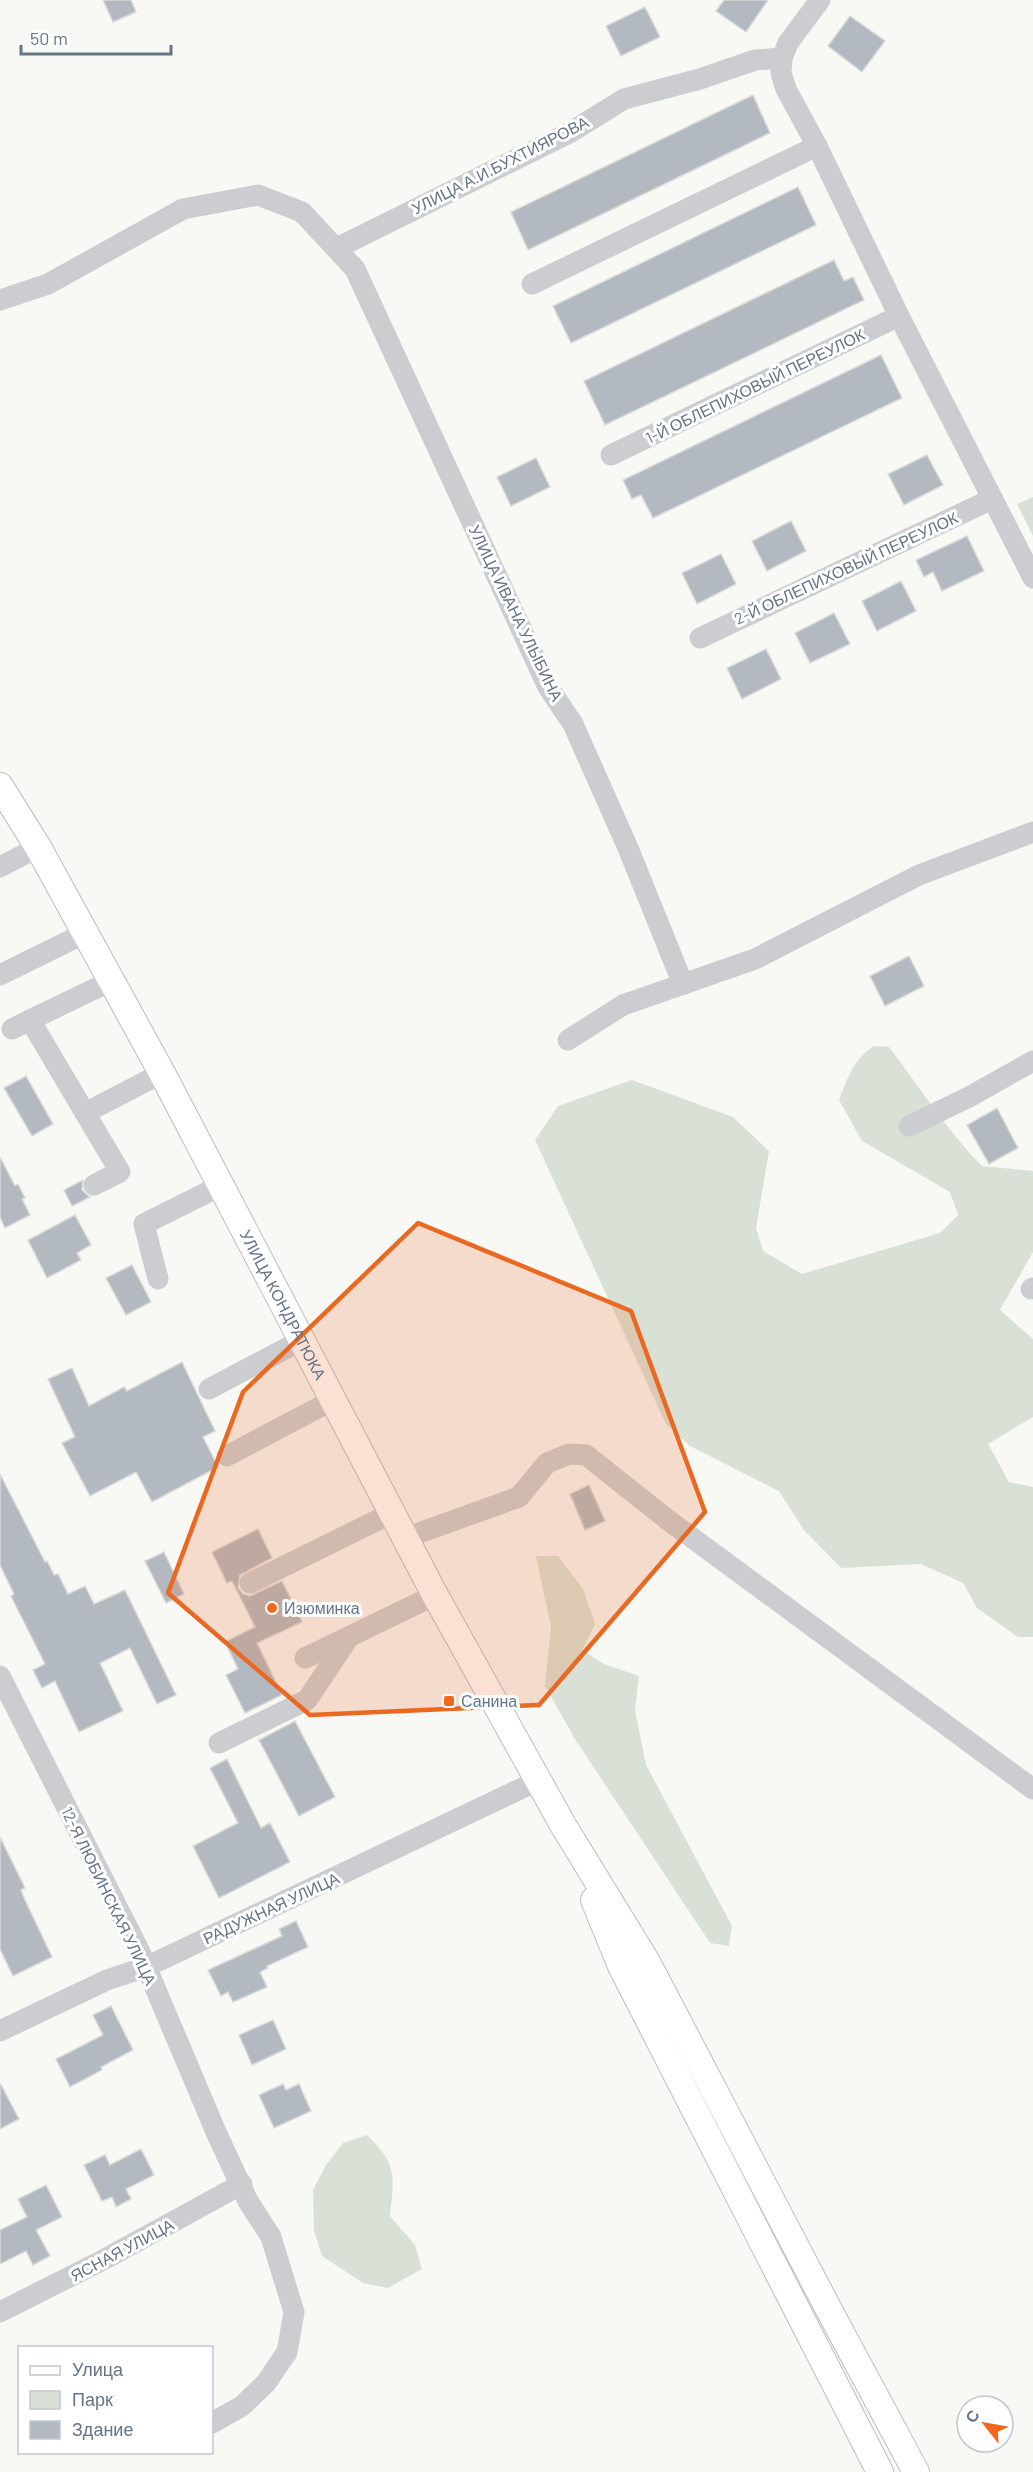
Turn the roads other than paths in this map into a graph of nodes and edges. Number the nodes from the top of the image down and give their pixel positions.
1 (820, 0) edge
2 (782, 58) junction
3 (817, 146) junction
4 (337, 248) junction
5 (532, 284) dead end
6 (0, 300) edge
7 (899, 316) junction
8 (611, 455) dead end
9 (992, 499) junction
10 (1033, 578) edge
11 (700, 638) dead end
12 (0, 786) edge
13 (1033, 832) edge
14 (38, 848) junction
15 (0, 867) edge
16 (85, 933) junction
17 (0, 975) edge
18 (111, 981) junction
19 (683, 984) junction
20 (568, 1041) dead end
21 (1033, 1061) edge
22 (162, 1073) junction
23 (86, 1113) junction
24 (909, 1126) dead end
25 (94, 1185) dead end
26 (222, 1185) junction
27 (158, 1279) dead end
28 (302, 1340) junction
29 (208, 1389) dead end
30 (333, 1400) junction
31 (227, 1456) dead end
32 (392, 1513) junction
33 (405, 1538) junction
34 (250, 1583) dead end
35 (435, 1595) junction
36 (349, 1637) junction
37 (305, 1658) dead end
38 (0, 1676) edge
39 (219, 1743) dead end
40 (539, 1780) junction
41 (1033, 1789) edge
42 (563, 1825) junction
43 (146, 1967) junction
44 (0, 2031) edge
45 (242, 2184) junction
46 (0, 2312) edge
47 (213, 2422) edge
48 (880, 2472) edge
49 (916, 2472) edge

1 - 2 street
2 - 3 street
2 - 4 street, УЛИЦА А.И.БУХТИЯРОВА
3 - 5 street
3 - 7 street
4 - 6 street, УЛИЦА ИВАНА УЛЫБИНА
4 - 19 street, УЛИЦА ИВАНА УЛЫБИНА
7 - 8 street, 1-Й ОБЛЕПИХОВЫЙ ПЕРЕУЛОК
7 - 9 street
9 - 10 street
9 - 11 street, 2-Й ОБЛЕПИХОВЫЙ ПЕРЕУЛОК
12 - 14 main road, УЛИЦА КОНДРАТЮКА
13 - 19 street
14 - 15 street
14 - 16 main road, УЛИЦА КОНДРАТЮКА
16 - 17 street
16 - 18 main road, УЛИЦА КОНДРАТЮКА
18 - 22 main road, УЛИЦА КОНДРАТЮКА
18 - 23 street
19 - 20 street
21 - 24 street
22 - 23 street
22 - 26 main road, УЛИЦА КОНДРАТЮКА
23 - 25 street
26 - 27 street
26 - 28 main road, УЛИЦА КОНДРАТЮКА
28 - 29 street
28 - 30 main road, УЛИЦА КОНДРАТЮКА
30 - 31 street
30 - 32 main road, УЛИЦА КОНДРАТЮКА
32 - 33 main road, УЛИЦА КОНДРАТЮКА
32 - 34 street
33 - 35 main road, УЛИЦА КОНДРАТЮКА
33 - 41 street
35 - 36 street
35 - 40 main road, УЛИЦА КОНДРАТЮКА
36 - 37 street
36 - 39 street
38 - 43 street, 12-Я ЛЮБИНСКАЯ УЛИЦА
40 - 42 main road, УЛИЦА КОНДРАТЮКА
40 - 43 street, РАДУЖНАЯ УЛИЦА
42 - 48 main road
42 - 49 main road
43 - 44 street, РАДУЖНАЯ УЛИЦА
43 - 45 street, 12-Я ЛЮБИНСКАЯ УЛИЦА
45 - 46 street, ЯСНАЯ УЛИЦА
45 - 47 street, 12-Я ЛЮБИНСКАЯ УЛИЦА

